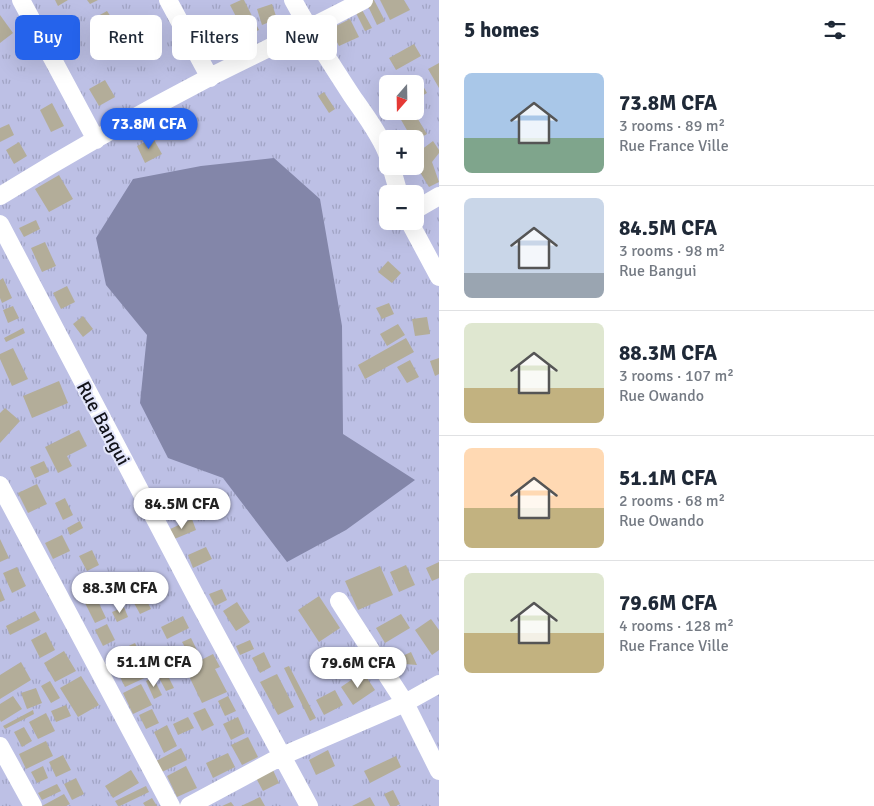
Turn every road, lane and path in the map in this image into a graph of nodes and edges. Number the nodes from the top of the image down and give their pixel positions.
1 (21, 0) edge
2 (168, 0) edge
3 (293, 0) edge
4 (364, 0) edge
5 (301, 15) edge
6 (336, 15) edge
7 (267, 50) edge
8 (329, 60) edge
9 (210, 78) junction
10 (379, 138) edge
11 (96, 140) junction
12 (0, 196) edge
13 (439, 196) edge
14 (424, 205) edge
15 (0, 224) edge
16 (414, 230) edge
17 (439, 277) edge
18 (0, 486) edge
19 (339, 601) dead end
20 (439, 684) edge
21 (405, 703) junction
22 (0, 746) edge
23 (282, 756) junction
24 (439, 771) edge
25 (34, 806) edge
26 (172, 806) edge
27 (189, 806) edge
28 (309, 806) edge

1 - 11 street
2 - 9 street
3 - 5 street
4 - 6 street
7 - 9 street
8 - 10 street
9 - 11 street
11 - 12 street
13 - 14 street
15 - 23 street, Rue Bangui
16 - 17 street
18 - 26 street
19 - 21 street
20 - 21 street
21 - 23 street
21 - 24 street
22 - 25 street
23 - 27 street
23 - 28 street, Rue Bangui

